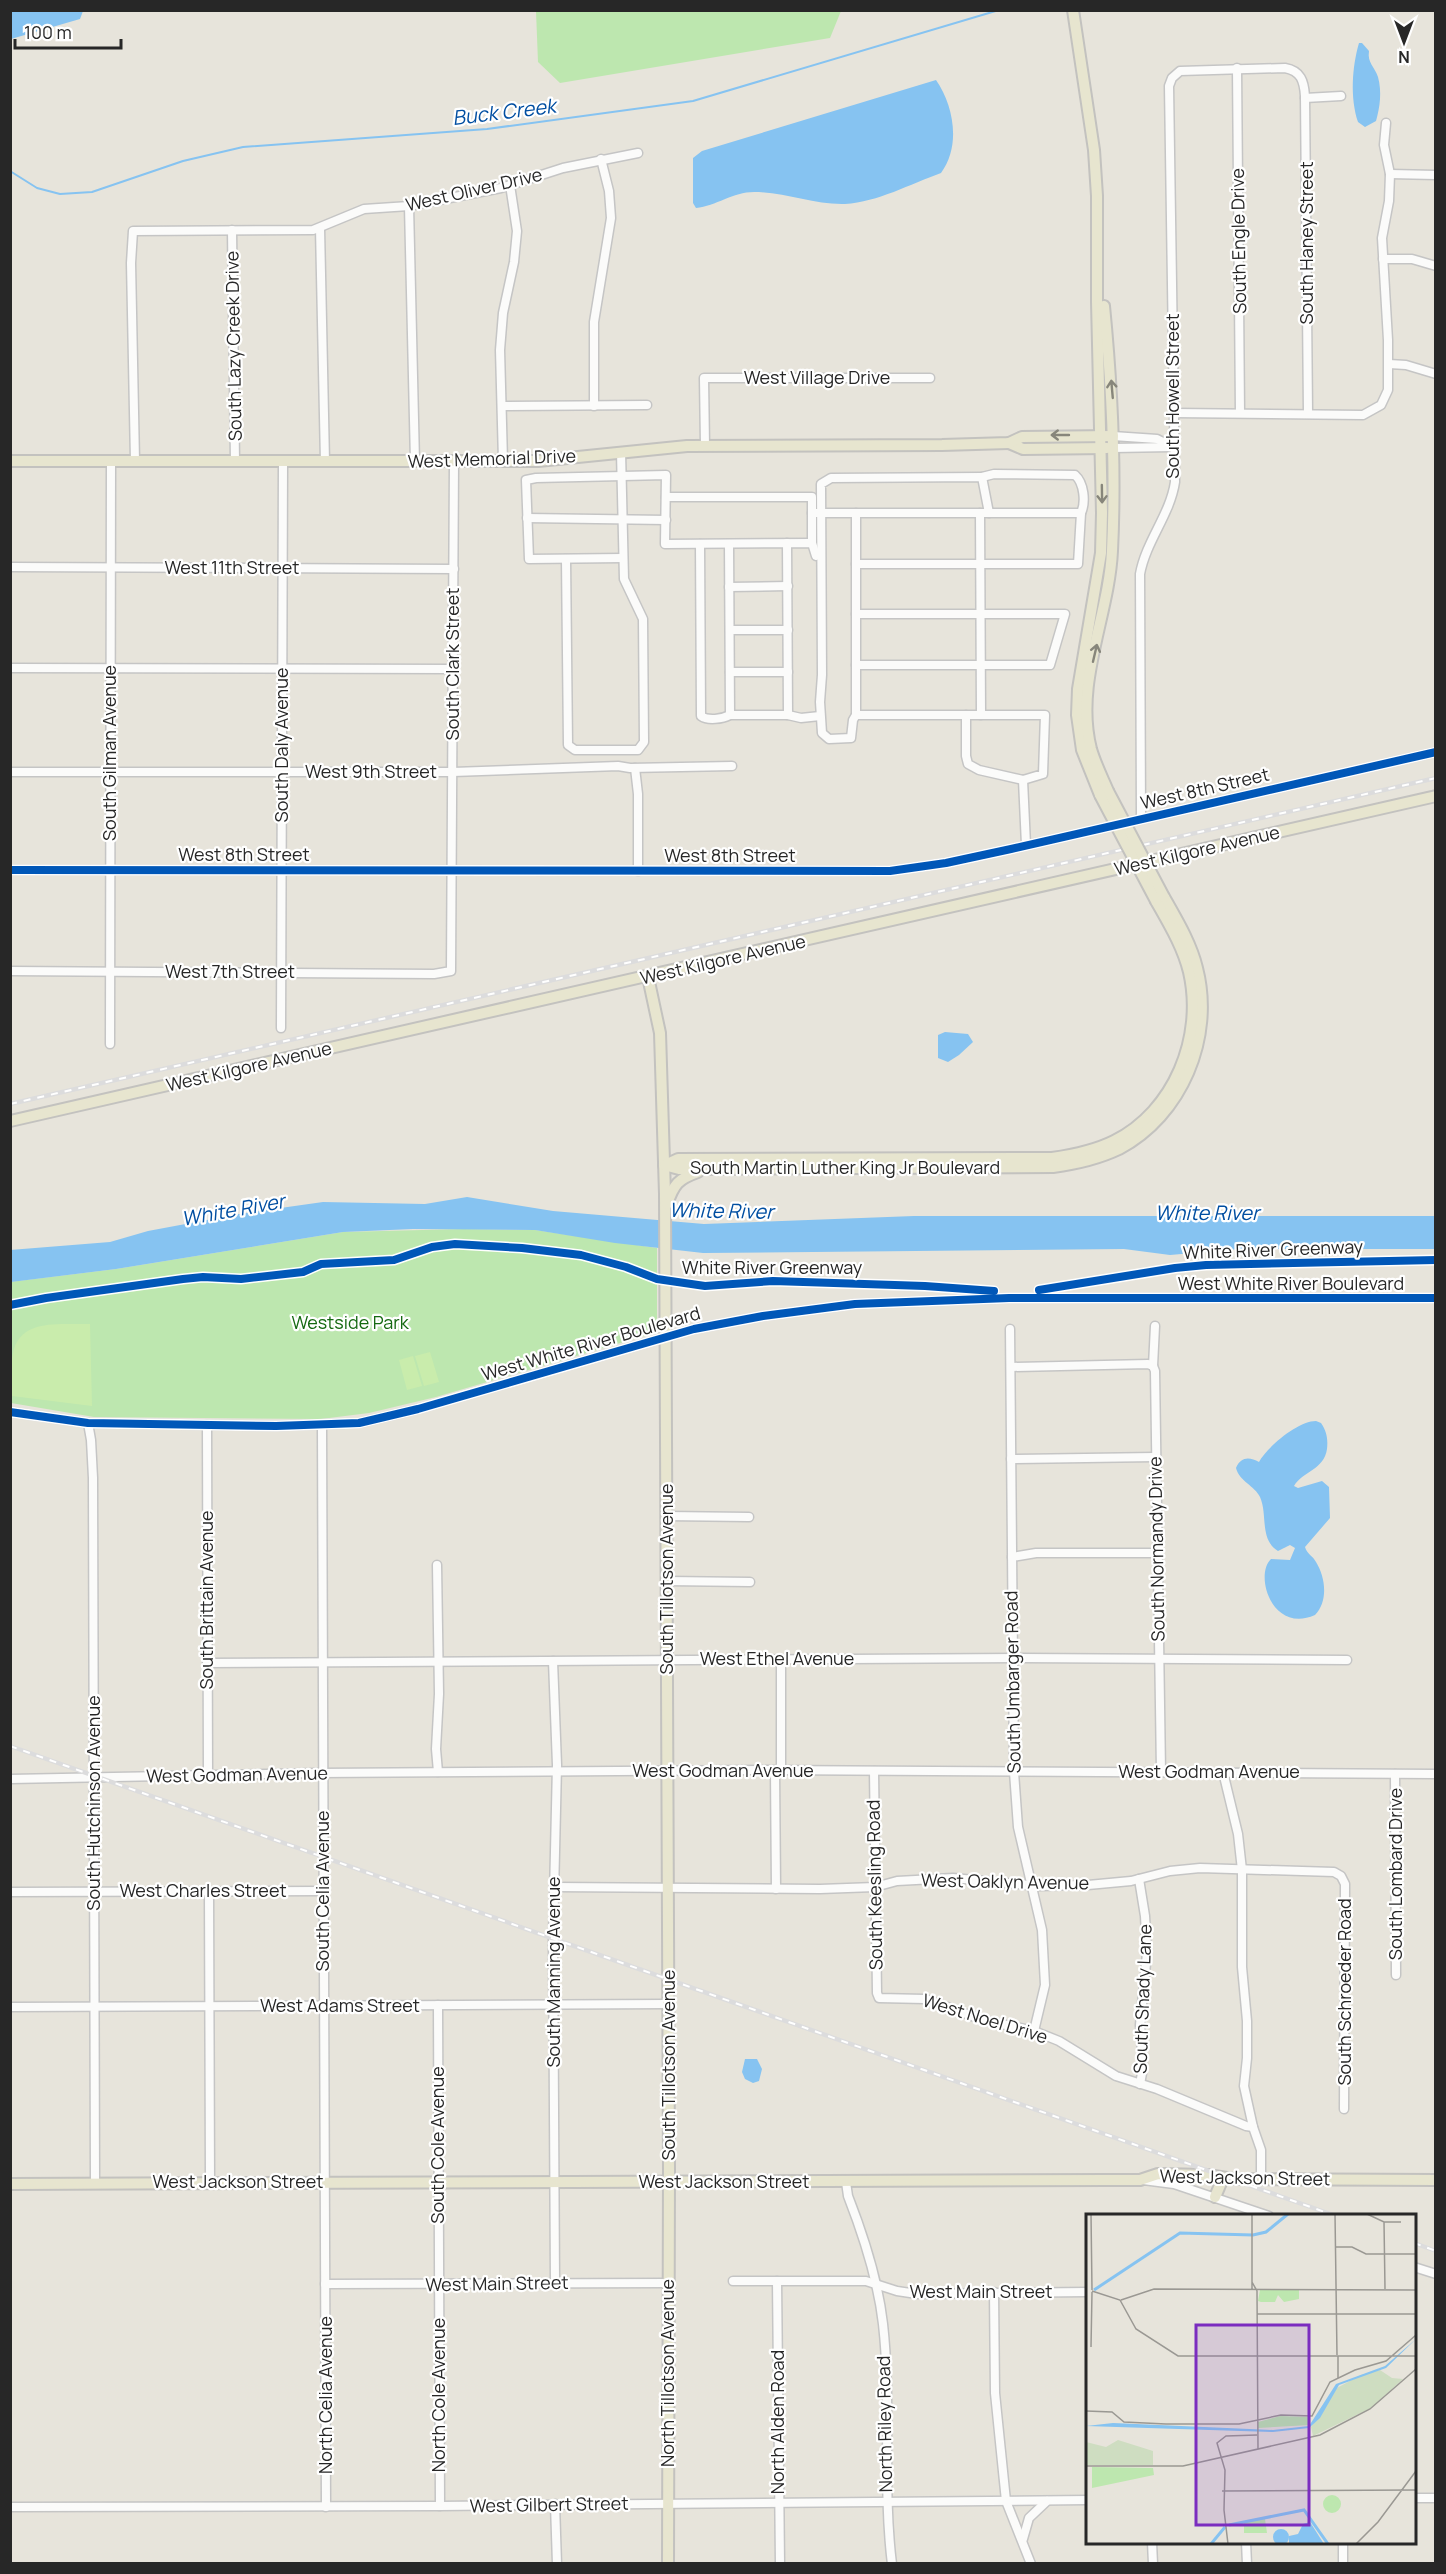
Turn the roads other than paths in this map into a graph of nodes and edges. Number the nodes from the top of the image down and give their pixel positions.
1 (1073, 10) edge
2 (1237, 69) junction
3 (1341, 96) dead end
4 (1305, 98) junction
5 (1386, 123) dead end
6 (638, 153) dead end
7 (601, 159) junction
8 (1390, 174) junction
9 (1436, 175) edge
10 (510, 185) junction
11 (409, 207) junction
12 (320, 228) junction
13 (232, 230) junction
14 (1383, 259) junction
15 (1436, 266) edge
16 (1099, 268) junction
17 (1389, 364) junction
18 (1436, 374) edge
19 (930, 378) dead end
20 (594, 405) junction
21 (647, 405) dead end
22 (502, 406) junction
23 (1173, 413) junction
24 (1240, 413) junction
25 (1308, 413) junction
26 (1101, 436) junction
27 (1113, 436) junction
28 (1009, 443) junction
29 (705, 446) junction
30 (1173, 447) junction
31 (1107, 448) junction
32 (621, 452) junction
33 (10, 461) edge
34 (111, 462) junction
35 (135, 462) junction
36 (235, 462) junction
37 (283, 462) junction
38 (325, 462) junction
39 (415, 462) junction
40 (454, 462) junction
41 (503, 462) junction
42 (622, 476) junction
43 (982, 477) junction
44 (666, 497) junction
45 (816, 513) junction
46 (856, 513) junction
47 (985, 513) junction
48 (1081, 513) junction
49 (527, 518) junction
50 (623, 519) junction
51 (666, 520) junction
52 (787, 543) junction
53 (812, 543) junction
54 (700, 544) junction
55 (729, 544) junction
56 (623, 558) junction
57 (566, 559) junction
58 (856, 564) junction
59 (980, 564) junction
60 (10, 567) edge
61 (111, 567) junction
62 (282, 568) junction
63 (454, 569) junction
64 (729, 586) junction
65 (788, 586) junction
66 (856, 614) junction
67 (981, 614) junction
68 (730, 630) junction
69 (788, 630) junction
70 (856, 665) junction
71 (981, 665) junction
72 (10, 668) edge
73 (110, 668) junction
74 (282, 668) junction
75 (453, 669) junction
76 (730, 672) junction
77 (788, 672) junction
78 (820, 682) junction
79 (730, 715) junction
80 (788, 715) junction
81 (856, 715) junction
82 (966, 715) junction
83 (981, 715) junction
84 (820, 716) junction
85 (1436, 752) edge
86 (732, 766) dead end
87 (635, 768) junction
88 (282, 771) junction
89 (10, 772) edge
90 (110, 772) junction
91 (453, 772) junction
92 (1023, 780) junction
93 (1436, 796) edge
94 (1141, 819) junction
95 (1026, 845) junction
96 (10, 870) edge
97 (110, 870) junction
98 (281, 870) junction
99 (452, 871) junction
100 (638, 871) junction
101 (1160, 899) junction
102 (10, 970) edge
103 (110, 971) junction
104 (281, 972) junction
105 (449, 973) joint
106 (648, 977) junction
107 (281, 1028) dead end
108 (110, 1044) dead end
109 (10, 1121) edge
110 (664, 1165) junction
111 (711, 1168) junction
112 (668, 1194) junction
113 (1436, 1299) edge
114 (1155, 1326) dead end
115 (1010, 1329) dead end
116 (666, 1337) junction
117 (1153, 1366) junction
118 (1011, 1367) junction
119 (10, 1412) edge
120 (88, 1424) junction
121 (207, 1425) junction
122 (322, 1426) junction
123 (1155, 1457) junction
124 (1011, 1459) junction
125 (666, 1516) junction
126 (749, 1517) dead end
127 (1156, 1552) junction
128 (1012, 1557) junction
129 (437, 1565) dead end
130 (667, 1581) junction
131 (750, 1582) dead end
132 (1013, 1658) junction
133 (781, 1659) junction
134 (1158, 1659) junction
135 (667, 1660) junction
136 (1347, 1660) dead end
137 (437, 1661) junction
138 (553, 1661) junction
139 (322, 1662) junction
140 (207, 1663) junction
141 (778, 1771) junction
142 (874, 1771) junction
143 (438, 1772) junction
144 (556, 1772) junction
145 (668, 1772) junction
146 (1014, 1772) junction
147 (1161, 1772) junction
148 (1223, 1772) junction
149 (323, 1773) junction
150 (1395, 1774) junction
151 (1436, 1774) edge
152 (208, 1775) junction
153 (93, 1778) junction
154 (10, 1779) edge
155 (1242, 1870) junction
156 (1341, 1876) joint
157 (1139, 1879) junction
158 (1032, 1885) junction
159 (554, 1887) junction
160 (875, 1887) junction
161 (776, 1888) junction
162 (668, 1889) junction
163 (209, 1891) junction
164 (323, 1891) junction
165 (10, 1892) edge
166 (94, 1892) junction
167 (1396, 1975) dead end
168 (879, 1998) joint
169 (553, 2004) junction
170 (669, 2004) junction
171 (438, 2005) junction
172 (209, 2006) junction
173 (324, 2006) junction
174 (10, 2007) edge
175 (94, 2007) junction
176 (1034, 2031) junction
177 (1140, 2084) junction
178 (1344, 2109) dead end
179 (1252, 2127) junction
180 (1223, 2178) junction
181 (1261, 2179) junction
182 (1140, 2180) junction
183 (1436, 2180) edge
184 (210, 2182) junction
185 (325, 2182) junction
186 (439, 2182) junction
187 (555, 2182) junction
188 (846, 2182) junction
189 (95, 2183) junction
190 (669, 2183) junction
191 (10, 2184) edge
192 (1215, 2197) junction
193 (1263, 2214) edge
194 (1416, 2268) edge
195 (1436, 2274) edge
196 (733, 2281) dead end
197 (777, 2281) junction
198 (555, 2283) junction
199 (668, 2283) junction
200 (326, 2284) junction
201 (438, 2284) junction
202 (876, 2284) junction
203 (994, 2292) junction
204 (1086, 2292) edge
205 (1416, 2498) edge
206 (1436, 2498) edge
207 (1086, 2500) edge
208 (1006, 2501) junction
209 (1047, 2501) junction
210 (779, 2502) junction
211 (886, 2502) junction
212 (668, 2503) junction
213 (555, 2504) junction
214 (326, 2506) junction
215 (440, 2506) junction
216 (10, 2507) edge
217 (1023, 2539) junction
218 (1152, 2544) edge
219 (1246, 2544) edge
220 (1343, 2544) edge
221 (556, 2564) edge
222 (668, 2564) edge
223 (780, 2564) edge
224 (892, 2564) edge
225 (1031, 2564) edge
226 (1153, 2564) edge
227 (1247, 2564) edge
228 (1343, 2564) edge

1 - 16 main road
2 - 4 street, South Haney Street
2 - 23 street, South Howell Street
2 - 24 street, South Engle Drive
3 - 4 street
4 - 25 street, South Haney Street
5 - 8 street
6 - 7 street, West Oliver Drive
7 - 10 street, West Oliver Drive
7 - 20 street
8 - 9 street
8 - 14 street
10 - 11 street, West Oliver Drive
10 - 22 street
11 - 12 street, West Oliver Drive
11 - 39 street
12 - 13 street, West Oliver Drive
12 - 38 street
13 - 35 street, West Oliver Drive
13 - 36 street, South Lazy Creek Drive
14 - 15 street
14 - 17 street
16 - 26 main road
27 -> 16 main road
17 - 18 street
17 - 25 street
19 - 29 street, West Village Drive
20 - 21 street
20 - 22 street
22 - 41 street
23 - 24 street
23 - 30 street, South Howell Street
24 - 25 street
26 - 27 main road, West Memorial Drive
26 -> 28 main road, West Memorial Drive
26 - 31 main road, South Martin Luther King Jr Boulevard
27 - 30 street, West Memorial Drive
27 - 31 main road
28 - 29 main road, West Memorial Drive
28 - 31 main road, West Memorial Drive
29 - 32 main road, West Memorial Drive
30 - 31 street, West Memorial Drive
30 - 94 street, South Howell Street
31 - 101 main road, South Martin Luther King Jr Boulevard, bridge
32 - 41 main road, West Memorial Drive
32 - 42 street
33 - 34 main road, West Memorial Drive
34 - 35 main road, West Memorial Drive
34 - 61 street, South Gilman Avenue
35 - 36 main road, West Memorial Drive
36 - 37 main road, West Memorial Drive
37 - 38 main road, West Memorial Drive
37 - 62 street, South Daly Avenue
38 - 39 main road, West Memorial Drive
39 - 40 main road, West Memorial Drive
40 - 41 main road, West Memorial Drive
40 - 63 street, South Clark Street
42 - 44 street
42 - 49 street
42 - 50 street
43 - 45 street
43 - 47 street
43 - 48 street
44 - 45 street
44 - 51 street
45 - 46 street
45 - 53 street
45 - 78 street
46 - 47 street
46 - 58 street
47 - 48 street
47 - 59 street
48 - 59 street
49 - 50 street
49 - 57 street
50 - 51 street
50 - 56 street
51 - 54 street
52 - 53 street
52 - 55 street
52 - 65 street
53 - 78 street
54 - 55 street
54 - 79 street
55 - 64 street
56 - 57 street
56 - 57 street
58 - 59 street
58 - 66 street
59 - 67 street
60 - 61 street, West 11th Street
61 - 62 street, West 11th Street
61 - 73 street, South Gilman Avenue
62 - 63 street, West 11th Street
62 - 74 street, South Daly Avenue
63 - 75 street, South Clark Street
64 - 65 street
64 - 68 street
65 - 69 street
66 - 67 street
66 - 70 street
67 - 71 street
67 - 71 street
68 - 69 street
68 - 76 street
69 - 77 street
70 - 71 street
70 - 81 street
71 - 83 street
72 - 73 street
73 - 74 street
73 - 90 street, South Gilman Avenue
74 - 75 street
74 - 88 street, South Daly Avenue
75 - 91 street, South Clark Street
76 - 77 street
76 - 79 street
77 - 80 street
78 - 84 street
79 - 80 street
80 - 84 street
81 - 82 street
81 - 84 street
82 - 83 street
82 - 92 street
83 - 92 street
85 - 94 street, West 8th Street
86 - 87 street, West 9th Street
87 - 91 street, West 9th Street
87 - 100 street
88 - 90 street, West 9th Street
88 - 91 street, West 9th Street
88 - 98 street, South Daly Avenue
89 - 90 street, West 9th Street
90 - 97 street, South Gilman Avenue
91 - 99 street, South Clark Street
92 - 95 street
93 - 106 main road, West Kilgore Avenue
94 - 95 street, West 8th Street
95 - 100 street, West 8th Street
96 - 97 street, West 8th Street
97 - 98 street, West 8th Street
97 - 103 street, South Gilman Avenue
98 - 99 street, West 8th Street
98 - 104 street, South Daly Avenue
99 - 100 street, West 8th Street
99 - 105 street, South Clark Street
101 - 110 main road, South Martin Luther King Jr Boulevard
101 - 111 main road, South Martin Luther King Jr Boulevard
102 - 103 street, West 7th Street
103 - 104 street, West 7th Street
103 - 108 street, South Gilman Avenue
104 - 105 street, West 7th Street
104 - 107 street, South Daly Avenue
106 - 109 main road, West Kilgore Avenue
106 - 110 main road
110 - 111 main road, South Martin Luther King Jr Boulevard
110 - 112 main road
111 - 112 main road
112 - 116 main road, South Tillotson Avenue
113 - 116 street, West White River Boulevard
114 - 117 street, South Normandy Drive
115 - 118 street, South Umbarger Road
116 - 122 street, West White River Boulevard
116 - 125 main road, South Tillotson Avenue
117 - 118 street
117 - 123 street, South Normandy Drive
118 - 124 street, South Umbarger Road
119 - 120 street, West White River Boulevard
120 - 121 street, West White River Boulevard
120 - 153 street, South Hutchinson Avenue
121 - 122 street, West White River Boulevard
121 - 140 street, South Brittain Avenue
122 - 139 street, South Celia Avenue
123 - 124 street
123 - 127 street, South Normandy Drive
124 - 128 street, South Umbarger Road
125 - 126 street
125 - 130 main road, South Tillotson Avenue
127 - 128 street
127 - 134 street, South Normandy Drive
128 - 132 street, South Umbarger Road
129 - 137 street
130 - 131 street
130 - 135 main road, South Tillotson Avenue
132 - 133 street, West Ethel Avenue
132 - 134 street, West Ethel Avenue
132 - 146 street, South Umbarger Road
133 - 135 street, West Ethel Avenue
133 - 141 street
134 - 136 street, West Ethel Avenue
134 - 147 street, South Normandy Drive
135 - 138 street, West Ethel Avenue
135 - 145 main road, South Tillotson Avenue
137 - 138 street, West Ethel Avenue
137 - 139 street, West Ethel Avenue
137 - 143 street
138 - 144 street, South Manning Avenue
139 - 140 street, West Ethel Avenue
139 - 149 street, South Celia Avenue
140 - 152 street, South Brittain Avenue
141 - 142 street, West Godman Avenue
141 - 145 street, West Godman Avenue
141 - 161 street
142 - 146 street, West Godman Avenue
142 - 160 street, South Keesling Road
143 - 144 street, West Godman Avenue
143 - 149 street, West Godman Avenue
144 - 145 street, West Godman Avenue
144 - 159 street, South Manning Avenue
145 - 162 main road, South Tillotson Avenue
146 - 147 street, West Godman Avenue
146 - 158 street, South Umbarger Road
147 - 148 street, West Godman Avenue
148 - 150 street, West Godman Avenue
148 - 155 street
149 - 152 street, West Godman Avenue
149 - 164 street, South Celia Avenue
150 - 151 street, West Godman Avenue
150 - 167 street, South Lombard Drive
152 - 153 street, West Godman Avenue
153 - 154 street, West Godman Avenue
153 - 166 street, South Hutchinson Avenue
155 - 156 street, West Oaklyn Avenue
155 - 157 street, West Oaklyn Avenue
155 - 179 street
156 - 178 street, South Schroeder Road
157 - 158 street, West Oaklyn Avenue
157 - 177 street, South Shady Lane
158 - 160 street, West Oaklyn Avenue
158 - 176 street, South Umbarger Road
159 - 162 street
159 - 169 street, South Manning Avenue
160 - 161 street, West Oaklyn Avenue
160 - 168 street, South Keesling Road
161 - 162 street, West Oaklyn Avenue
162 - 170 main road, South Tillotson Avenue
163 - 164 street, West Charles Street
163 - 166 street, West Charles Street
163 - 172 street
164 - 173 street, South Celia Avenue
165 - 166 street, West Charles Street
166 - 175 street, South Hutchinson Avenue
168 - 176 street, West Noel Drive
169 - 170 street, West Adams Street
169 - 171 street, West Adams Street
169 - 187 street, South Manning Avenue
170 - 190 main road, South Tillotson Avenue
171 - 173 street, West Adams Street
171 - 186 street, South Cole Avenue
172 - 173 street, West Adams Street
172 - 175 street, West Adams Street
172 - 184 street
173 - 185 street, South Celia Avenue
174 - 175 street, West Adams Street
175 - 189 street, South Hutchinson Avenue
176 - 177 street, West Noel Drive
177 - 179 street, West Noel Drive
179 - 181 street
180 - 181 main road, West Jackson Street
180 - 182 main road, West Jackson Street
180 - 192 main road
181 - 183 main road, West Jackson Street
182 - 188 main road, West Jackson Street
182 - 192 street
184 - 185 main road, West Jackson Street
184 - 189 main road, West Jackson Street
185 - 186 main road, West Jackson Street
185 - 200 street, South Celia Avenue
186 - 187 main road, West Jackson Street
186 - 201 street, South Cole Avenue
187 - 190 main road, West Jackson Street
187 - 198 street, South Manning Avenue
188 - 190 main road, West Jackson Street
188 - 202 street, North Riley Road
189 - 191 main road, West Jackson Street
190 - 199 main road, North Tillotson Avenue
192 - 193 street
194 - 195 street
196 - 197 street, West Main Street
197 - 202 street, West Main Street
197 - 210 street, North Alden Road
198 - 199 street, West Main Street
198 - 201 street, West Main Street
199 - 212 main road, North Tillotson Avenue
200 - 201 street, West Main Street
200 - 214 street, North Celia Avenue
201 - 215 street, North Cole Avenue
202 - 203 street, West Main Street
202 - 211 street, North Riley Road
203 - 204 street, West Main Street
203 - 208 street
205 - 206 street
207 - 209 street, West Gilbert Street
208 - 209 street, West Gilbert Street
208 - 211 street, West Gilbert Street
208 - 217 street
209 - 217 street
210 - 211 street, West Gilbert Street
210 - 212 street, West Gilbert Street
210 - 223 street, North Alden Road
211 - 224 street, North Riley Road
212 - 213 street, West Gilbert Street
212 - 222 main road, North Tillotson Avenue
213 - 215 street, West Gilbert Street
213 - 221 street
214 - 215 street, West Gilbert Street
214 - 216 street, West Gilbert Street
217 - 225 street
218 - 226 street
219 - 227 street
220 - 228 street

